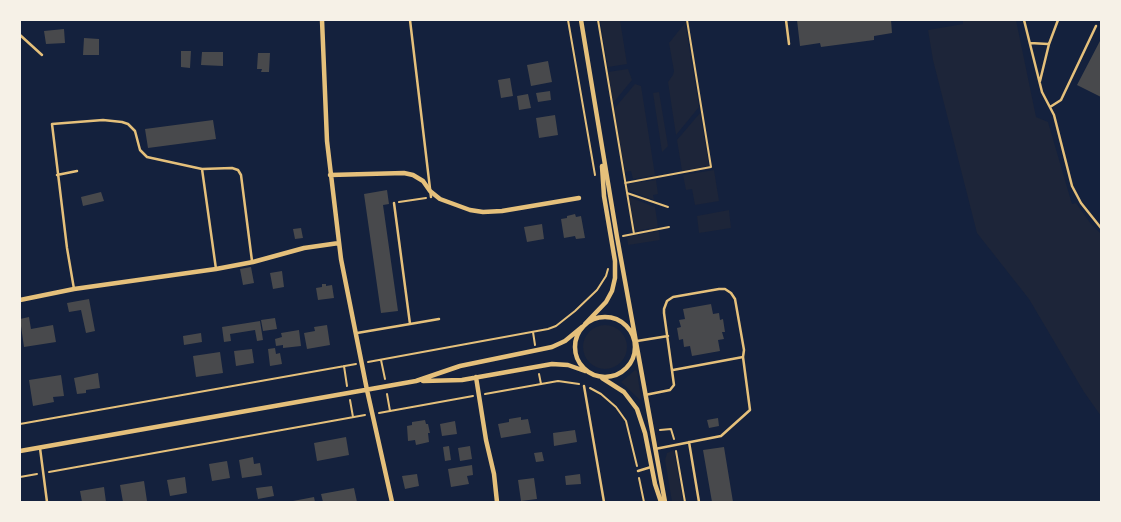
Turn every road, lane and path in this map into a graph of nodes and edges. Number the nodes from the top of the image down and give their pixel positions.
1 (322, 20) edge
2 (410, 20) edge
3 (581, 20) edge
4 (598, 20) edge
5 (687, 20) edge
6 (786, 20) edge
7 (1024, 20) edge
8 (1058, 20) edge
9 (1096, 26) dead end
10 (20, 35) edge
11 (1030, 43) junction
12 (789, 44) dead end
13 (1049, 44) junction
14 (42, 55) dead end
15 (1040, 83) junction
16 (1050, 108) junction
17 (601, 142) junction
18 (202, 169) junction
19 (77, 171) dead end
20 (57, 175) junction
21 (330, 175) junction
22 (625, 183) junction
23 (430, 191) junction
24 (627, 193) junction
25 (431, 197) joint
26 (579, 198) dead end
27 (394, 203) joint
28 (668, 207) dead end
29 (669, 227) dead end
30 (1101, 228) edge
31 (634, 234) junction
32 (617, 236) junction
33 (339, 242) junction
34 (252, 262) junction
35 (216, 269) junction
36 (74, 289) junction
37 (20, 300) edge
38 (440, 320) dead end
39 (410, 324) junction
40 (583, 326) junction
41 (356, 333) junction
42 (668, 336) junction
43 (635, 341) junction
44 (743, 357) junction
45 (673, 370) junction
46 (593, 374) junction
47 (476, 377) junction
48 (416, 381) junction
49 (584, 386) junction
50 (367, 390) junction
51 (478, 395) junction
52 (645, 395) junction
53 (372, 414) junction
54 (688, 442) junction
55 (40, 448) junction
56 (655, 448) junction
57 (20, 451) edge
58 (651, 467) junction
59 (638, 471) junction
60 (44, 473) junction
61 (20, 477) edge
62 (47, 502) edge
63 (392, 502) edge
64 (497, 502) edge
65 (604, 502) edge
66 (644, 502) edge
67 (661, 502) edge
68 (665, 502) edge
69 (699, 502) edge

1 - 21 street
2 - 23 lane
3 - 17 street
4 - 22 path
5 - 22 path
6 - 12 lane
7 - 11 lane
8 - 13 lane
9 - 16 lane
10 - 14 lane
11 - 13 lane
11 - 15 lane
13 - 15 lane
15 - 16 lane
16 - 30 lane
17 - 32 street
17 - 40 street
18 - 20 lane
18 - 34 lane
18 - 35 lane
19 - 20 lane
20 - 36 lane
21 - 23 street
21 - 33 street
22 - 24 path
23 - 25 lane
23 - 26 street
24 - 28 path
24 - 31 path
25 - 27 path
27 - 39 lane
29 - 31 path
31 - 32 path
32 - 43 street
33 - 34 street
33 - 41 street
34 - 35 street
35 - 36 street
36 - 37 street
38 - 39 lane
39 - 41 lane
40 - 43 street
40 - 46 street
40 - 48 street
41 - 50 street
42 - 43 lane
42 - 44 lane
42 - 45 lane
43 - 46 street
43 - 52 street
44 - 45 lane
44 - 54 lane
45 - 52 lane
46 - 47 street
46 - 58 street
47 - 48 street
47 - 51 street
48 - 50 street
49 - 51 path
49 - 59 path
49 - 65 lane
50 - 53 street
50 - 55 street
51 - 53 path
51 - 64 street
52 - 56 street
53 - 60 path
53 - 63 street
54 - 56 lane
54 - 69 lane
55 - 57 street
55 - 60 lane
56 - 68 street
58 - 59 lane
58 - 67 street
59 - 66 path
60 - 61 path
60 - 62 lane

